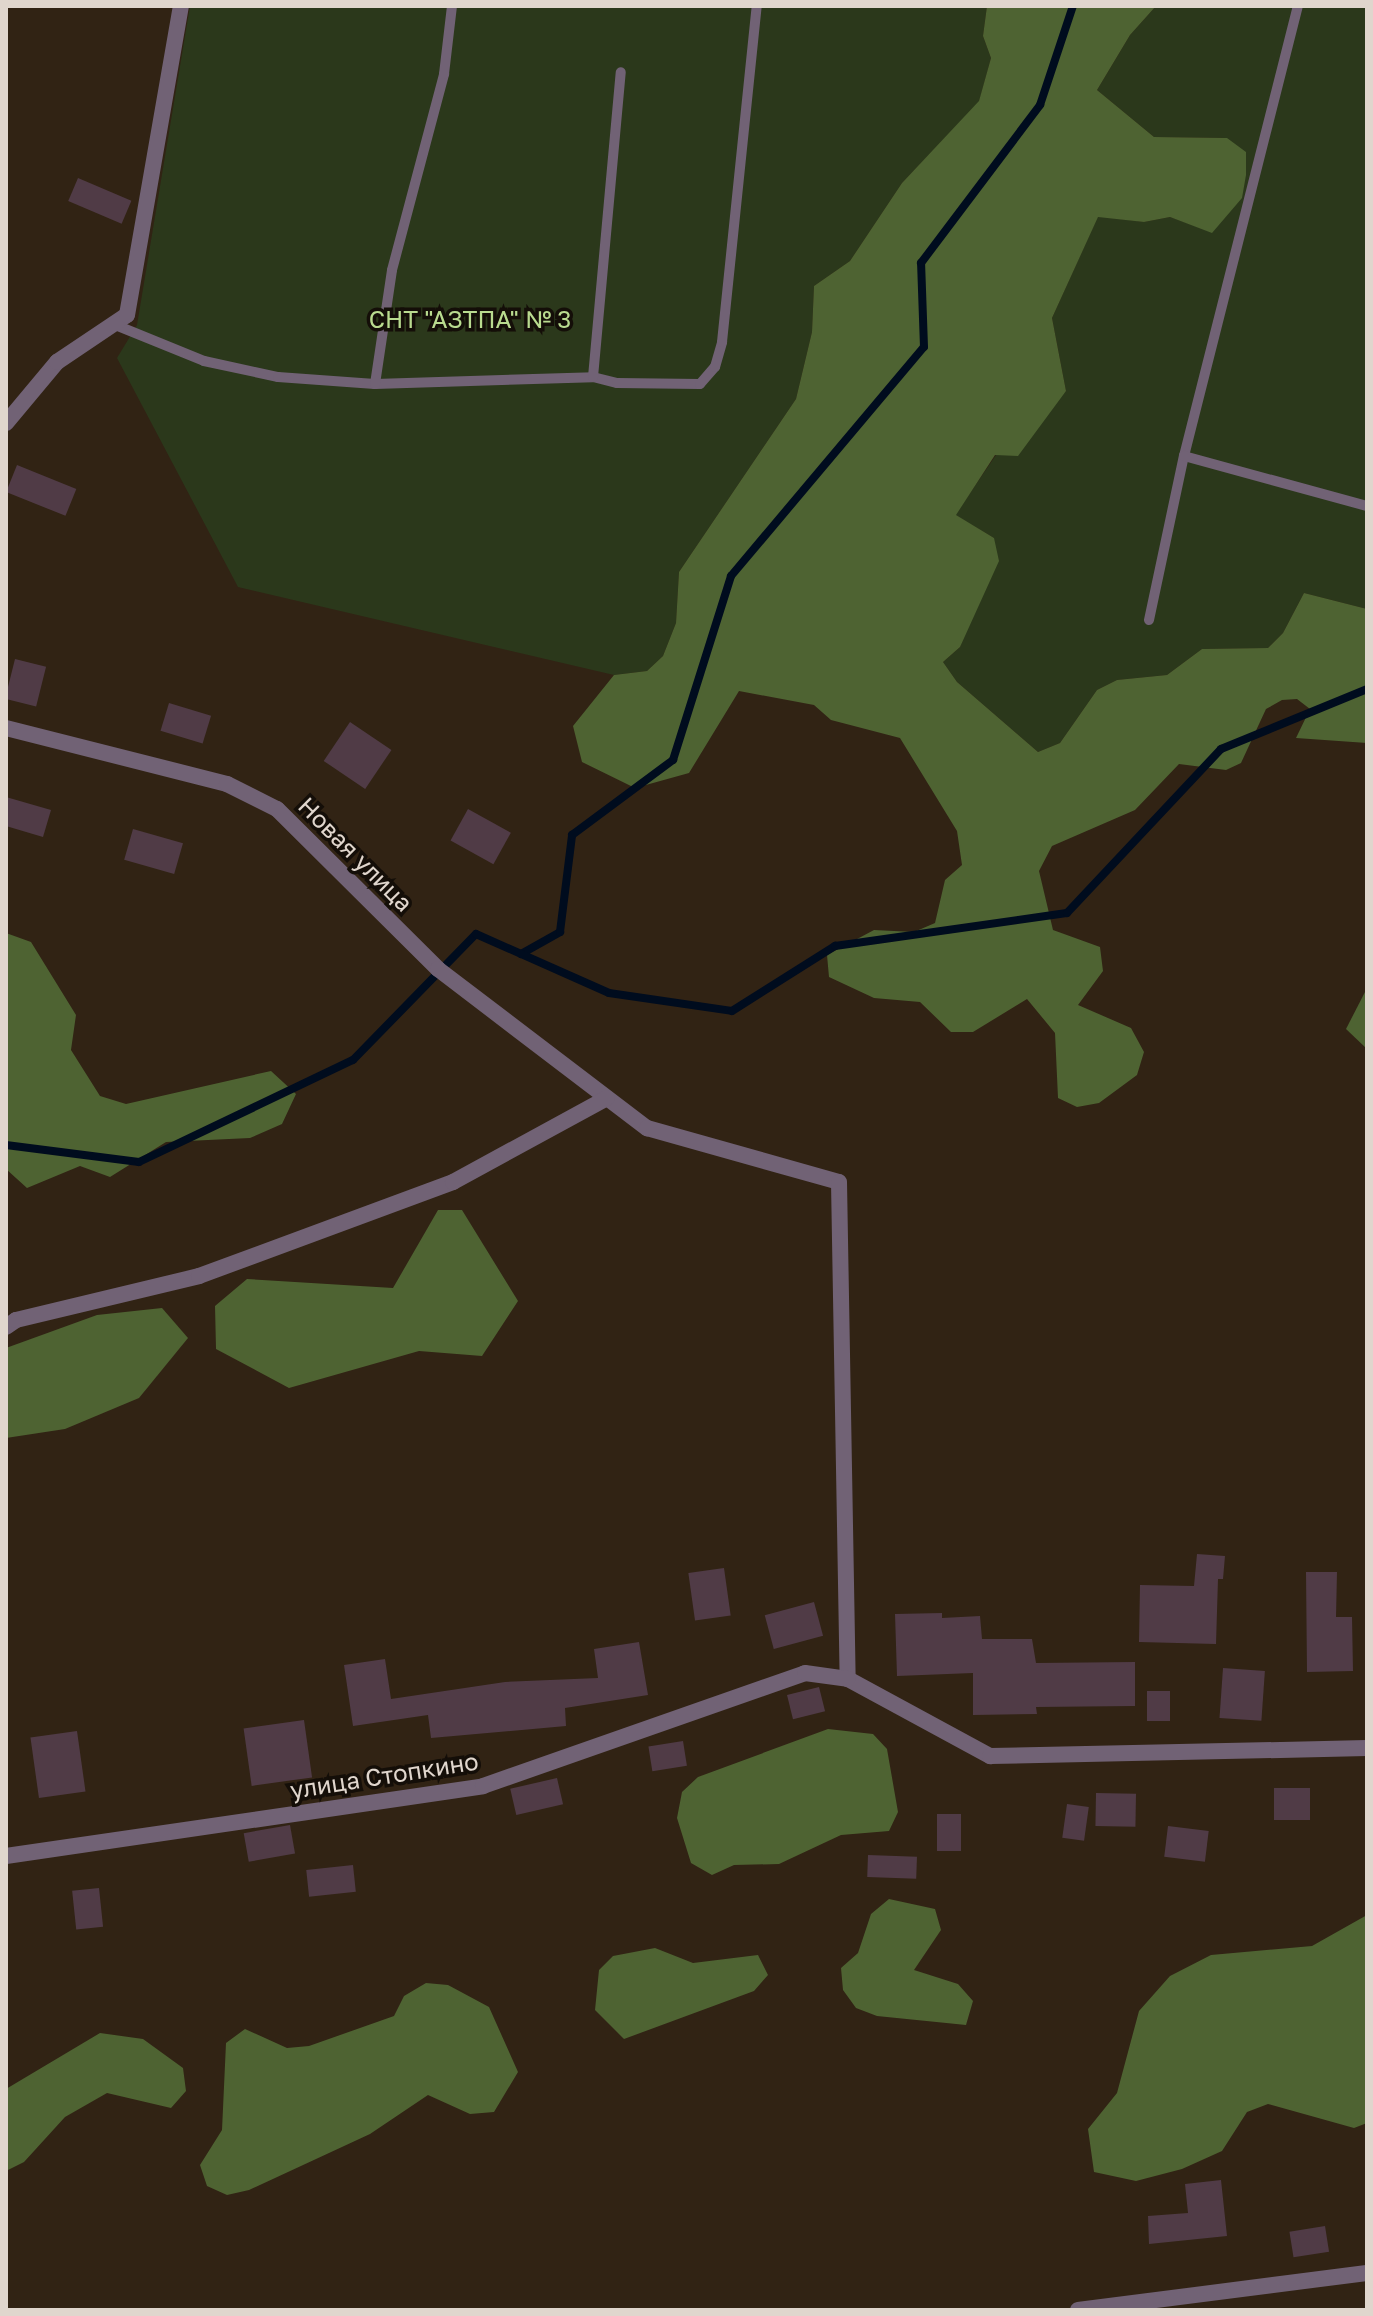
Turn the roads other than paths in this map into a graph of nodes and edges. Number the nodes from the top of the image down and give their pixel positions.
1 (181, 6) edge
2 (452, 6) edge
3 (757, 6) edge
4 (1298, 6) edge
5 (621, 72) dead end
6 (113, 324) junction
7 (593, 377) junction
8 (375, 384) junction
9 (6, 423) edge
10 (1184, 456) junction
11 (1367, 506) edge
12 (1149, 620) dead end
13 (6, 728) edge
14 (607, 1098) junction
15 (6, 1327) edge
16 (848, 1679) junction
17 (1367, 1748) edge
18 (6, 1856) edge
19 (1367, 2273) edge
20 (1078, 2310) edge

1 - 6 street
2 - 8 lane
3 - 7 lane
4 - 10 lane
5 - 7 lane
6 - 8 lane
6 - 9 street
7 - 8 lane
10 - 11 lane
10 - 12 lane
13 - 14 street, Новая улица
14 - 15 street
14 - 16 street, Новая улица
16 - 17 street
16 - 18 street, улица Стопкино
19 - 20 street

